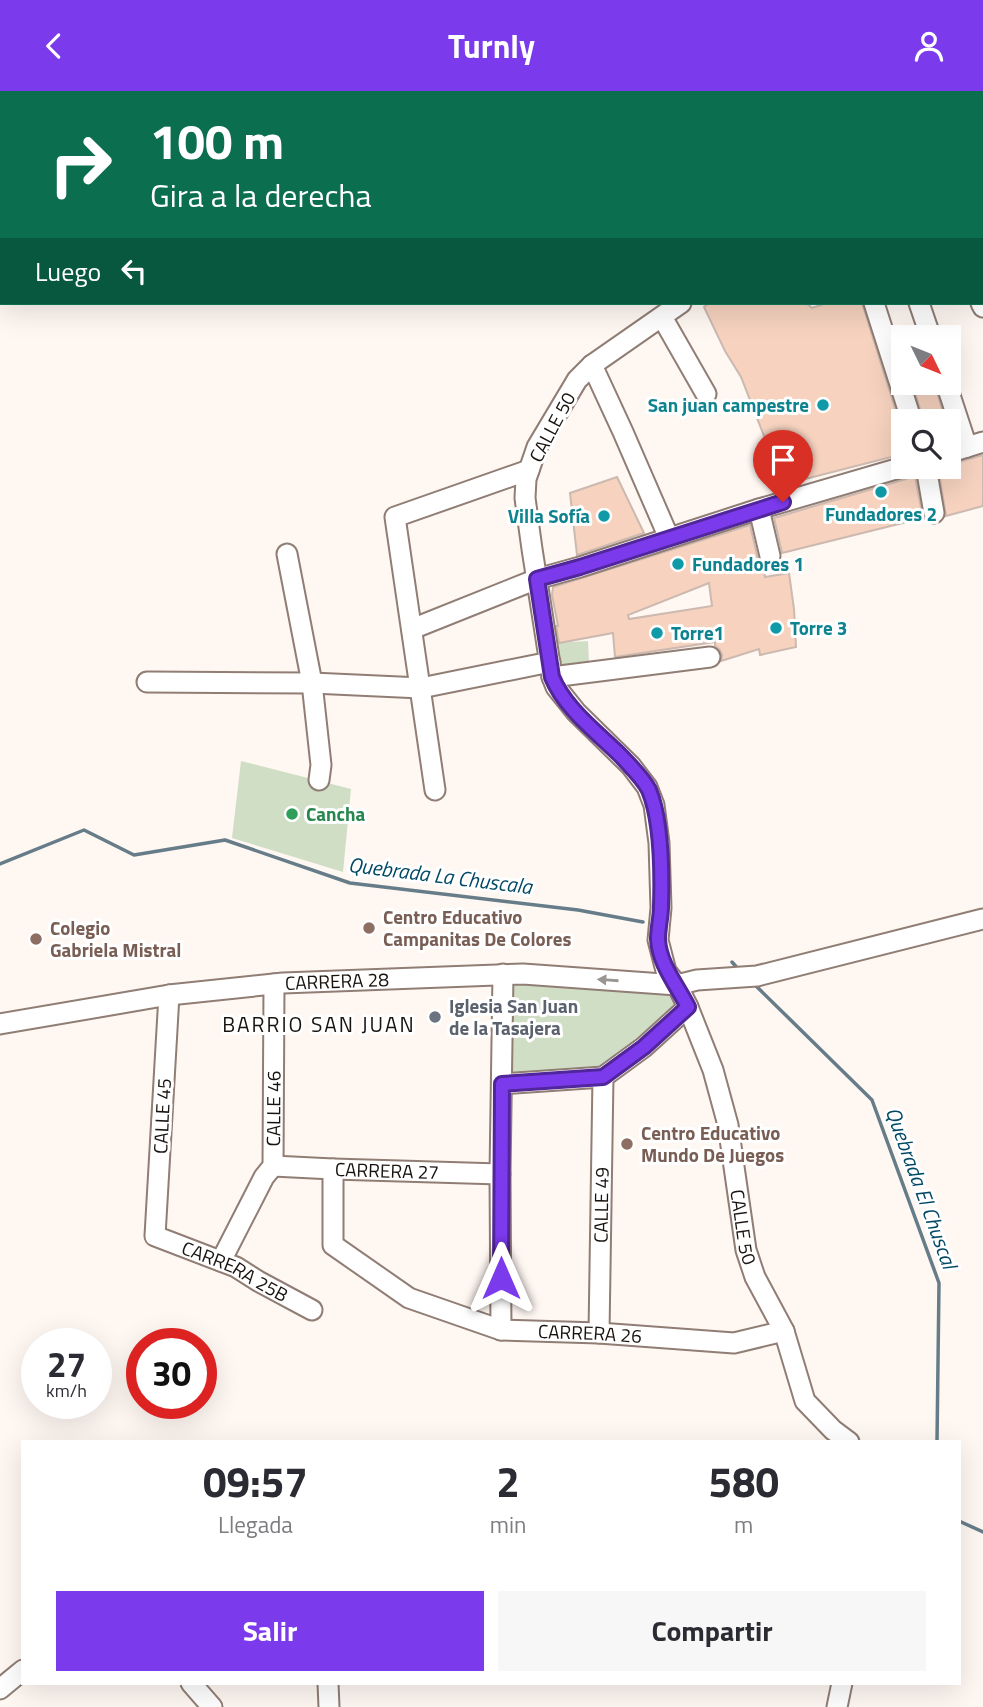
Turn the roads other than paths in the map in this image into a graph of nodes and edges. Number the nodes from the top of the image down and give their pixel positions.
1 (678, 305) edge
2 (875, 305) edge
3 (920, 305) edge
4 (662, 317) junction
5 (927, 325) edge
6 (592, 365) junction
7 (706, 394) dead end
8 (950, 395) edge
9 (908, 409) edge
10 (966, 447) edge
11 (529, 470) junction
12 (891, 470) edge
13 (928, 479) edge
14 (759, 509) junction
15 (934, 513) dead end
16 (669, 538) junction
17 (287, 554) dead end
18 (770, 556) dead end
19 (537, 579) junction
20 (412, 629) junction
21 (710, 657) dead end
22 (551, 669) junction
23 (148, 682) dead end
24 (312, 683) junction
25 (421, 688) junction
26 (319, 780) dead end
27 (435, 790) dead end
28 (983, 919) edge
29 (503, 974) junction
30 (274, 984) junction
31 (677, 985) junction
32 (169, 995) junction
33 (688, 1007) junction
34 (0, 1024) edge
35 (603, 1077) junction
36 (502, 1084) junction
37 (274, 1166) junction
38 (333, 1169) junction
39 (500, 1174) junction
40 (155, 1236) joint
41 (221, 1261) junction
42 (312, 1310) dead end
43 (501, 1331) junction
44 (784, 1331) junction
45 (599, 1332) junction
46 (846, 1440) edge
47 (21, 1673) edge
48 (193, 1685) edge
49 (328, 1685) edge
50 (842, 1685) edge
51 (0, 1689) edge
52 (212, 1707) edge
53 (329, 1707) edge
54 (837, 1707) edge

1 - 4 street, CALLE 50
2 - 9 street
3 - 5 street
4 - 6 street, CALLE 50
4 - 7 street
6 - 11 street, CALLE 50
6 - 16 street
8 - 10 street
11 - 19 street, CALLE 50
11 - 20 street
12 - 14 street
13 - 15 street
14 - 16 street
14 - 18 street
16 - 19 street
17 - 24 street
19 - 20 street
19 - 22 street, CALLE 50
20 - 25 street
21 - 22 street
22 - 25 street
22 - 31 street, CALLE 50
23 - 24 street
24 - 25 street
24 - 26 street
25 - 27 street
28 - 31 street, CARRERA 28
29 - 30 street, CARRERA 28
31 -> 29 street, CARRERA 28
29 - 36 street
30 - 32 street, CARRERA 28
30 - 37 street, CALLE 46
31 - 33 street, CALLE 50
32 - 34 street, CARRERA 28
32 - 40 street, CALLE 45
33 - 35 street
33 - 44 street, CALLE 50
35 - 36 street
35 - 45 street, CALLE 49
36 - 39 street
37 - 38 street, CARRERA 27
37 - 41 street, CALLE 46
38 - 39 street, CARRERA 27
38 - 43 street, CARRERA 26
39 - 43 street
40 - 41 street, CARRERA 25B
41 - 42 street, CARRERA 25B
43 - 45 street, CARRERA 26
44 - 45 street, CARRERA 26
44 - 46 street, CALLE 50
47 - 51 street
48 - 52 street
49 - 53 street
50 - 54 street

